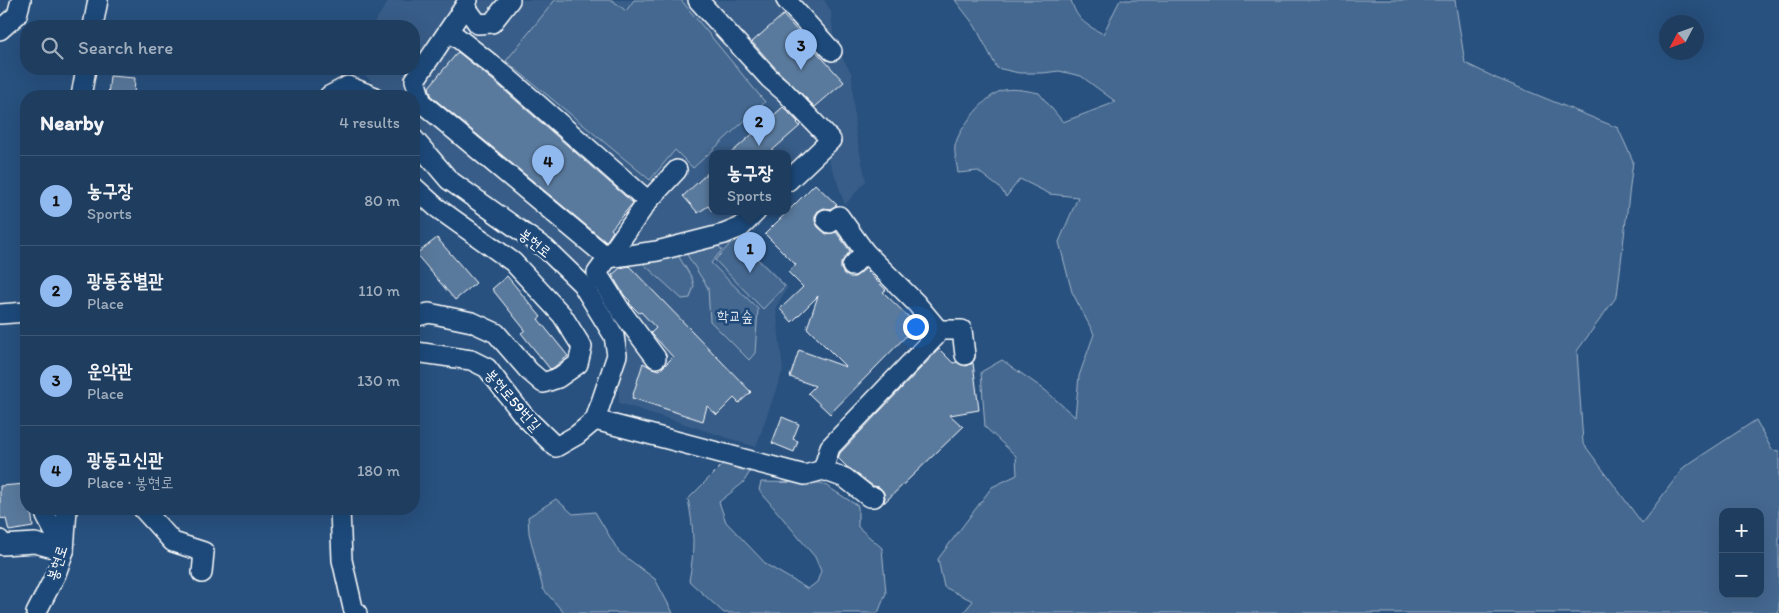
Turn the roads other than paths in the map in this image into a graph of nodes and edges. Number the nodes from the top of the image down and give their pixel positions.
1 (21, 0) edge
2 (98, 0) edge
3 (510, 0) edge
4 (698, 0) edge
5 (786, 0) edge
6 (467, 3) edge
7 (94, 20) edge
8 (0, 30) edge
9 (449, 31) junction
10 (832, 51) dead end
11 (420, 73) edge
12 (85, 75) edge
13 (418, 75) edge
14 (82, 90) edge
15 (340, 90) edge
16 (358, 90) edge
17 (418, 90) edge
18 (420, 96) edge
19 (420, 146) edge
20 (420, 157) edge
21 (676, 170) dead end
22 (791, 178) edge
23 (420, 192) edge
24 (648, 201) junction
25 (753, 215) edge
26 (827, 224) dead end
27 (608, 258) junction
28 (420, 310) edge
29 (20, 312) edge
30 (0, 314) edge
31 (936, 330) junction
32 (420, 353) edge
33 (965, 355) dead end
34 (656, 358) dead end
35 (611, 371) junction
36 (595, 420) junction
37 (823, 470) junction
38 (874, 497) dead end
39 (46, 515) edge
40 (67, 515) edge
41 (149, 515) edge
42 (340, 515) edge
43 (0, 540) edge
44 (64, 551) junction
45 (202, 573) dead end
46 (36, 613) edge
47 (358, 613) edge

1 - 8 street
2 - 7 street
3 - 6 street
4 - 22 street
5 - 10 street
6 - 9 street
9 - 11 street
9 - 24 street
12 - 14 street
13 - 17 street
15 - 16 street
18 - 27 street
19 - 35 street, 봉현로
20 - 35 street, 봉현로
21 - 24 street
23 - 28 street
24 - 27 street
25 - 27 street
26 - 31 street
27 - 34 street
29 - 30 street
31 - 33 street
31 - 37 street
32 - 36 street, 봉현로59번길
35 - 36 street, 봉현로
36 - 37 street
37 - 38 street
39 - 44 street
40 - 44 street, 봉현로
41 - 45 street
42 - 47 street
43 - 44 street
44 - 46 street, 봉현로

